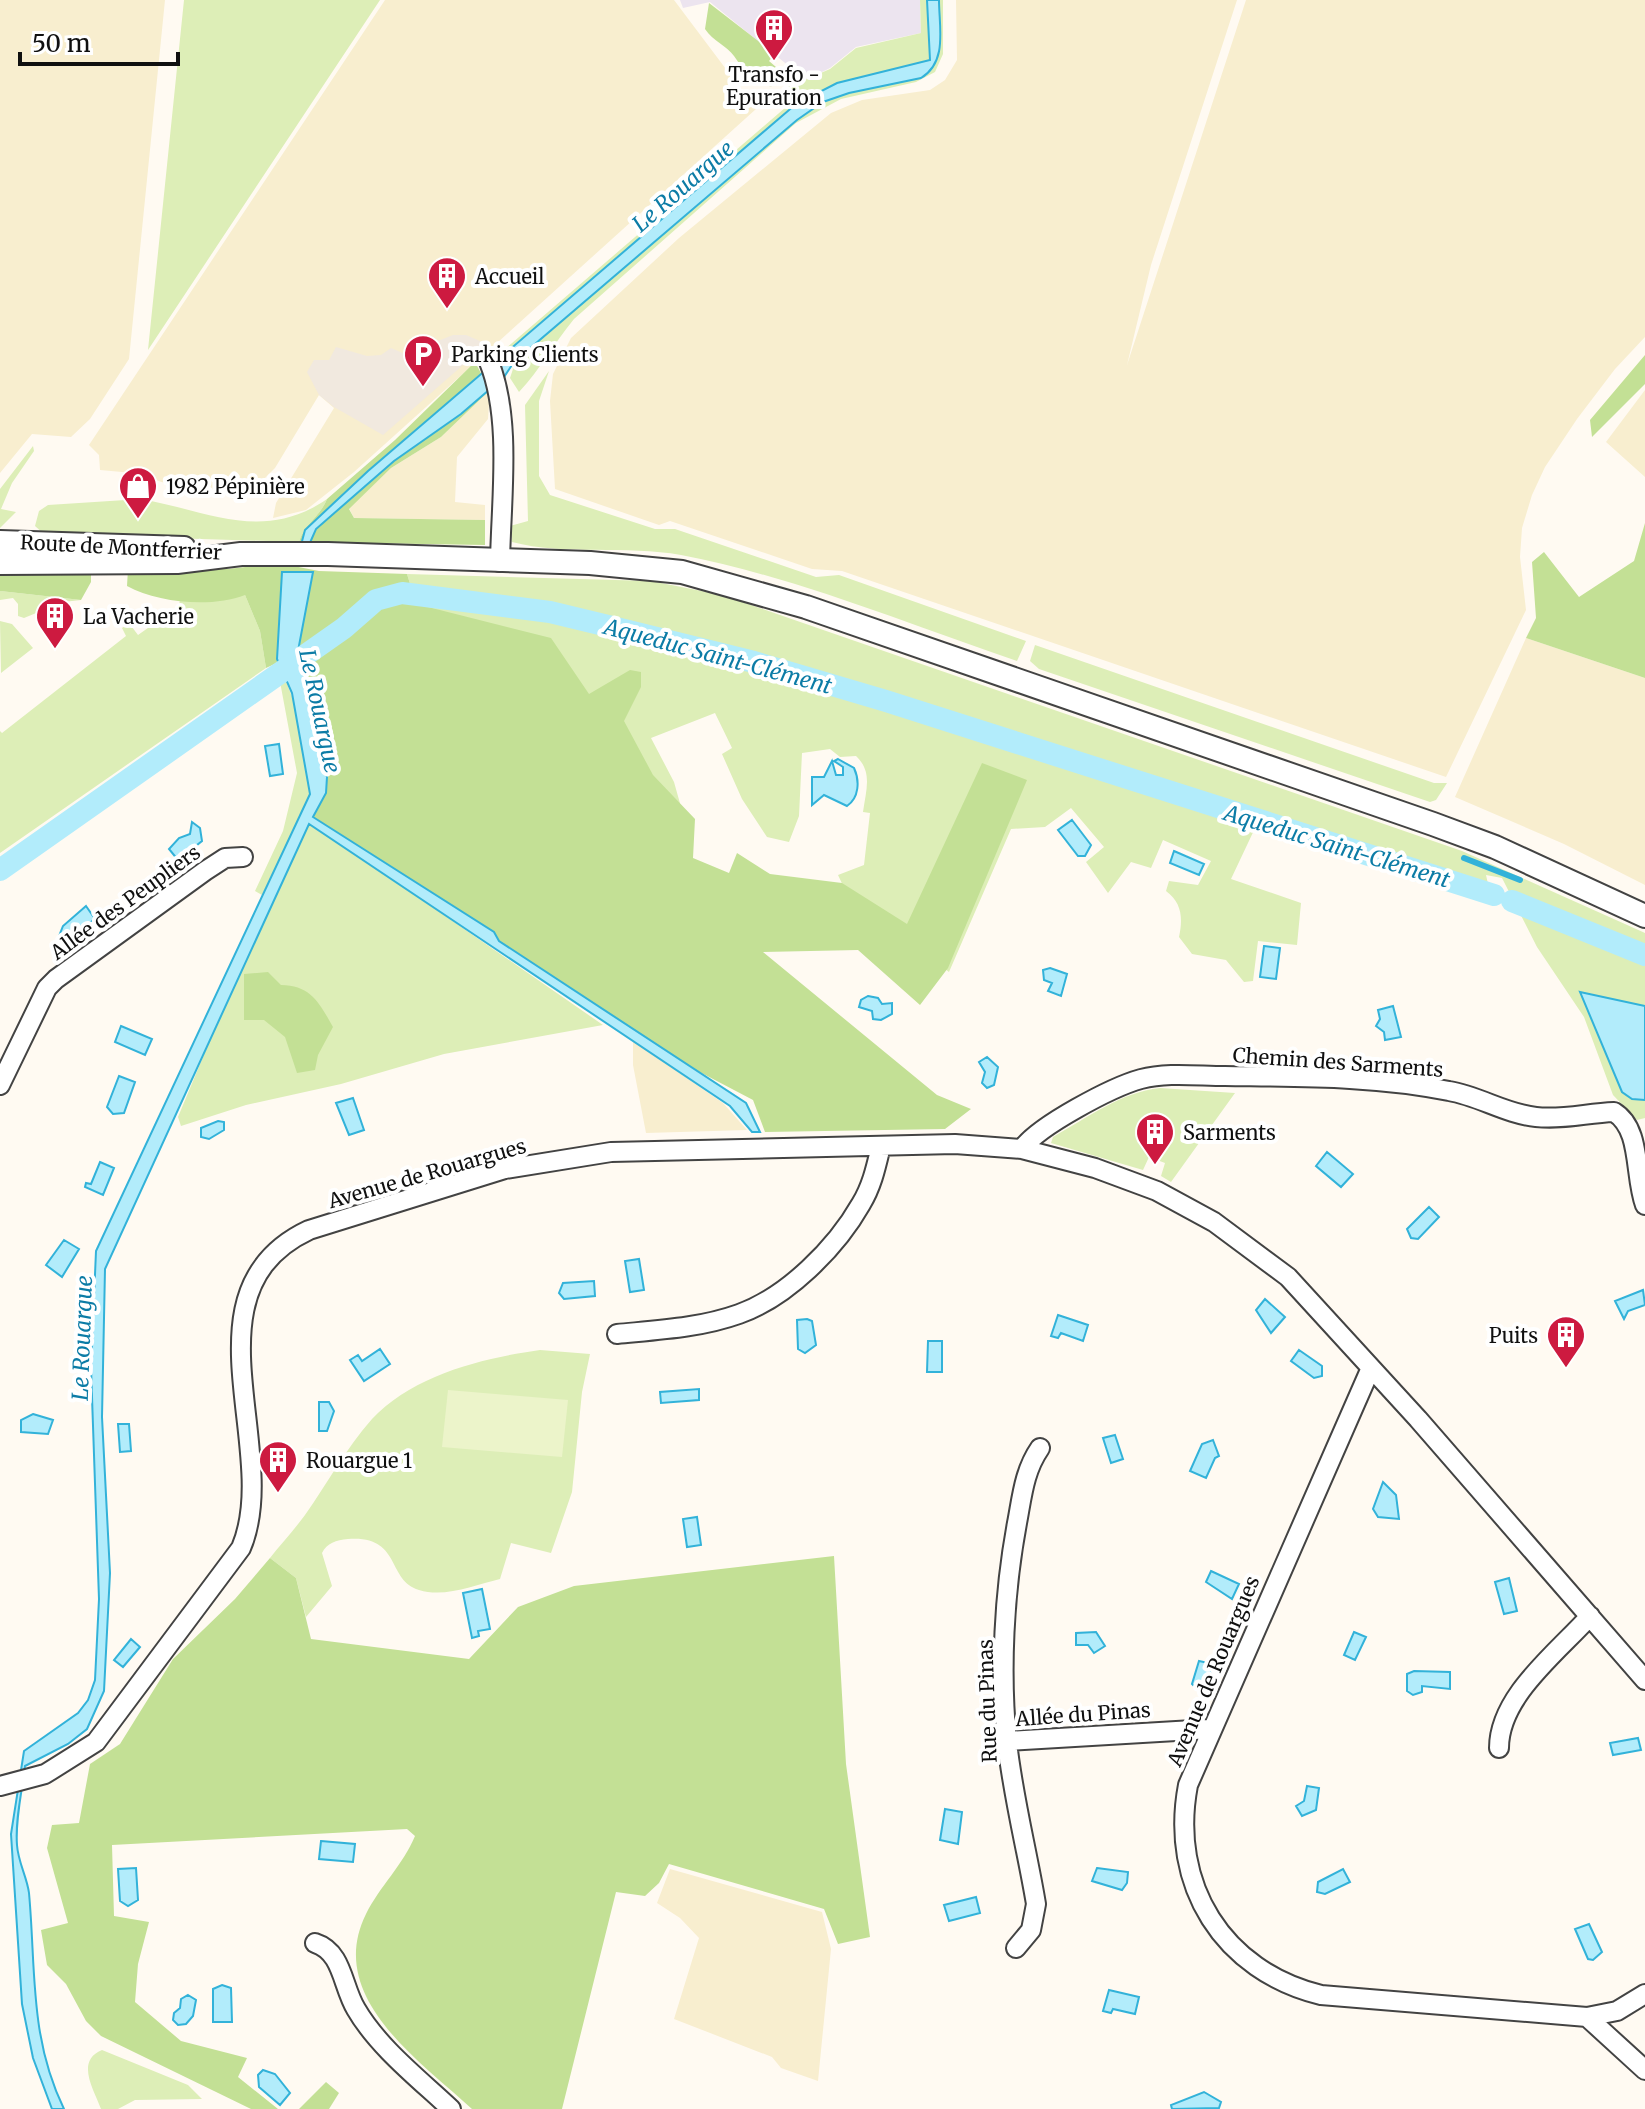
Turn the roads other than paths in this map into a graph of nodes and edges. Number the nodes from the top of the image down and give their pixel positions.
1 (489, 362) dead end
2 (0, 542) edge
3 (241, 554) junction
4 (500, 562) junction
5 (0, 563) edge
6 (243, 857) dead end
7 (1645, 916) edge
8 (0, 1085) edge
9 (881, 1146) junction
10 (1022, 1149) junction
11 (1645, 1205) edge
12 (617, 1334) dead end
13 (1370, 1370) junction
14 (1040, 1448) dead end
15 (1590, 1616) junction
16 (1645, 1680) edge
17 (1210, 1729) junction
18 (1007, 1741) junction
19 (1499, 1748) dead end
20 (14, 1783) edge
21 (315, 1943) dead end
22 (1016, 1948) dead end
23 (1645, 1994) edge
24 (1587, 2017) junction
25 (1645, 2070) edge
26 (451, 2109) edge

1 - 4 street
2 - 3 street, Route de Montferrier
3 - 4 street, Route de Montferrier
3 - 5 street, Route de Montferrier
4 - 7 street, Route de Montferrier
6 - 8 street, Allée des Peupliers
9 - 10 street, Avenue de Rouargues
9 - 12 street
9 - 20 street, Avenue de Rouargues
10 - 11 street, Chemin des Sarments
10 - 13 street, Avenue de Rouargues
13 - 15 street, Avenue de Rouargues
13 - 17 street, Avenue de Rouargues
14 - 18 street, Rue du Pinas
15 - 16 street, Avenue de Rouargues
15 - 19 street
17 - 18 street, Allée du Pinas
17 - 24 street, Avenue de Rouargues
18 - 22 street, Rue du Pinas
21 - 26 street
23 - 24 street, Avenue de Rouargues
24 - 25 street

